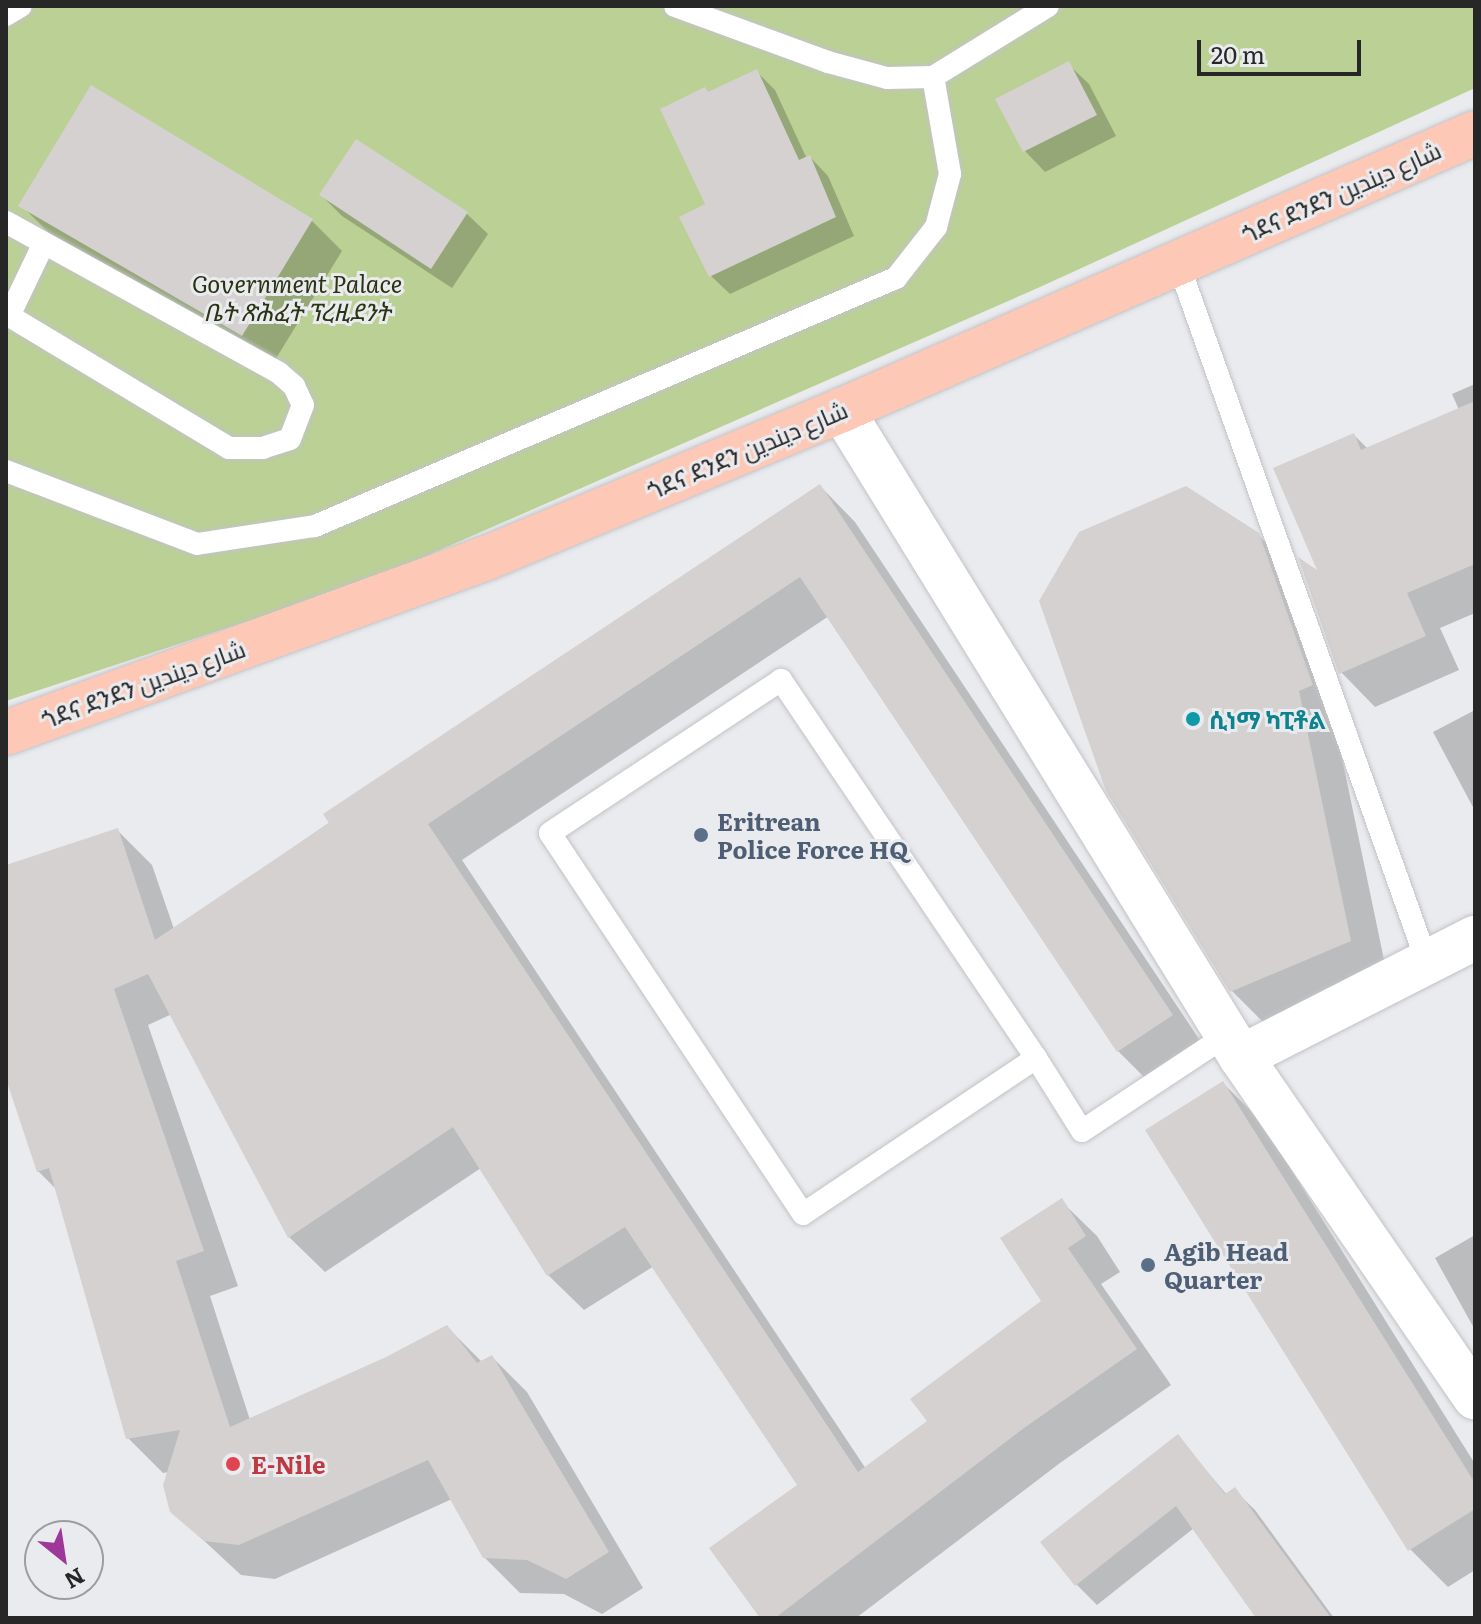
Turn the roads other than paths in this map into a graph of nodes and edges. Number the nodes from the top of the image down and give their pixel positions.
1 (21, 6) edge
2 (675, 6) edge
3 (1048, 6) edge
4 (6, 15) edge
5 (933, 77) junction
6 (1475, 133) edge
7 (6, 222) edge
8 (43, 245) junction
9 (1178, 263) junction
10 (8, 316) edge
11 (842, 410) junction
12 (6, 471) edge
13 (6, 733) edge
14 (1475, 938) edge
15 (1427, 962) junction
16 (1234, 1046) junction
17 (1036, 1058) junction
18 (1475, 1397) edge

1 - 4 lane
2 - 5 lane
3 - 5 lane
5 - 12 lane
6 - 9 main road, ጎደና ደንደን شارع ديندين
7 - 8 lane
8 - 10 lane
8 - 10 lane
9 - 11 main road, ጎደና ደንደን شارع ديندين
9 - 15 lane
11 - 13 main road, ጎደና ደንደን شارع ديندين
11 - 16 street
14 - 15 street
15 - 16 street
16 - 17 lane
16 - 18 street
17 - 17 lane

